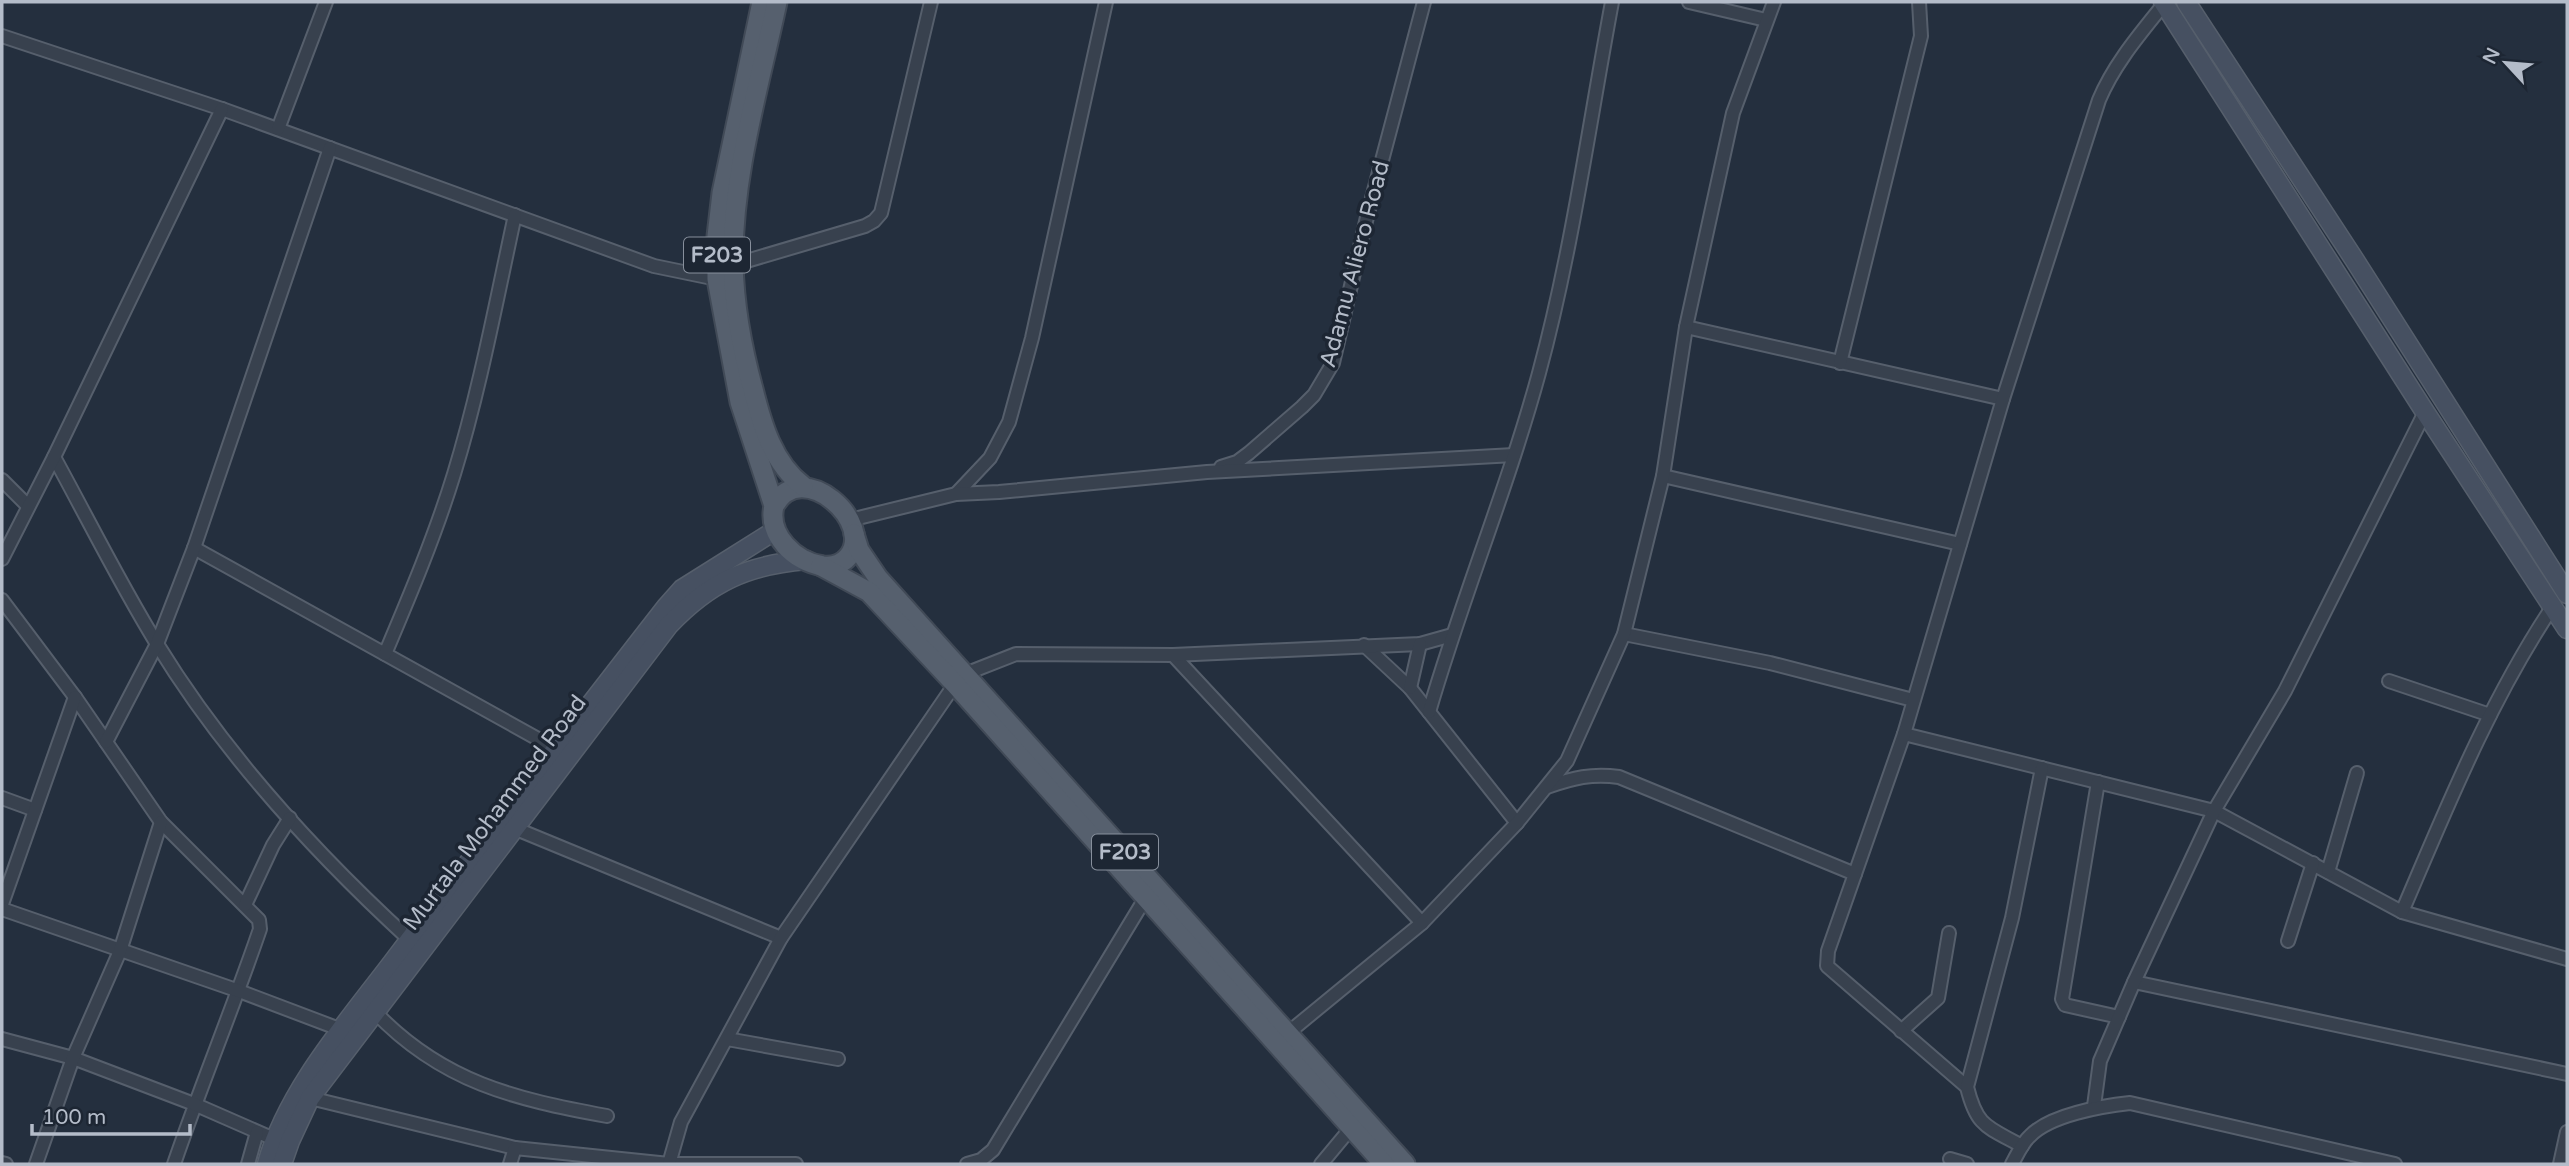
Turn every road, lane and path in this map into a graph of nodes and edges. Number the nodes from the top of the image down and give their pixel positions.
1 (326, 2) edge
2 (762, 2) edge
3 (777, 2) edge
4 (931, 2) edge
5 (1106, 2) edge
6 (1424, 2) edge
7 (1612, 2) edge
8 (1689, 2) edge
9 (1774, 2) edge
10 (1919, 2) edge
11 (2186, 2) edge
12 (2163, 3) edge
13 (1766, 20) junction
14 (2, 36) edge
15 (222, 108) junction
16 (278, 129) junction
17 (331, 148) junction
18 (515, 215) junction
19 (733, 265) junction
20 (717, 279) junction
21 (1686, 327) junction
22 (1840, 363) junction
23 (2003, 398) junction
24 (2425, 412) junction
25 (1514, 455) junction
26 (54, 457) junction
27 (1207, 472) junction
28 (1663, 476) junction
29 (2, 480) edge
30 (803, 486) junction
31 (956, 494) junction
32 (27, 505) junction
33 (774, 506) junction
34 (852, 527) junction
35 (774, 531) junction
36 (1960, 544) junction
37 (194, 548) junction
38 (2, 559) edge
39 (813, 563) junction
40 (2567, 593) edge
41 (2, 600) edge
42 (2553, 606) junction
43 (2567, 629) edge
44 (1624, 634) junction
45 (1452, 635) junction
46 (157, 644) junction
47 (1420, 644) junction
48 (1364, 645) junction
49 (385, 654) junction
50 (1173, 655) junction
51 (960, 679) junction
52 (2389, 681) dead end
53 (1410, 688) junction
54 (75, 697) junction
55 (1913, 700) junction
56 (1429, 712) junction
57 (2490, 715) junction
58 (1905, 734) junction
59 (106, 742) junction
60 (556, 749) junction
61 (2042, 768) junction
62 (2357, 773) dead end
63 (2098, 782) junction
64 (1547, 788) junction
65 (2, 798) edge
66 (35, 810) junction
67 (2214, 811) junction
68 (290, 818) junction
69 (161, 822) junction
70 (1517, 823) junction
71 (514, 828) junction
72 (2313, 863) junction
73 (2328, 872) junction
74 (1855, 873) junction
75 (1146, 897) junction
76 (2, 904) edge
77 (245, 905) junction
78 (2, 909) edge
79 (2402, 912) junction
80 (1422, 923) junction
81 (1949, 933) dead end
82 (781, 938) junction
83 (410, 940) junction
84 (2288, 941) dead end
85 (120, 951) junction
86 (2567, 959) edge
87 (2134, 982) junction
88 (239, 991) junction
89 (375, 1012) junction
90 (2119, 1017) junction
91 (342, 1030) junction
92 (1901, 1031) junction
93 (1288, 1033) junction
94 (2, 1039) edge
95 (727, 1039) junction
96 (73, 1058) junction
97 (838, 1059) dead end
98 (322, 1071) junction
99 (2567, 1074) edge
100 (1967, 1087) junction
101 (310, 1098) junction
102 (194, 1104) junction
103 (2094, 1106) junction
104 (607, 1116) dead end
105 (1351, 1128) junction
106 (2567, 1132) edge
107 (266, 1135) junction
108 (2022, 1146) junction
109 (515, 1148) junction
110 (1950, 1159) dead end
111 (36, 1164) edge
112 (174, 1164) edge
113 (248, 1164) edge
114 (267, 1164) edge
115 (282, 1164) edge
116 (510, 1164) edge
117 (669, 1164) edge
118 (796, 1164) edge
119 (967, 1164) edge
120 (1321, 1164) edge
121 (1384, 1164) edge
122 (1405, 1164) edge
123 (1967, 1164) edge
124 (2012, 1164) edge
125 (2395, 1164) edge
126 (2560, 1164) edge

1 - 16 street
2 - 20 main road, F203
3 - 19 main road, F203
4 - 19 street
5 - 31 street
6 - 27 street, Adamu Aliero Road
7 - 25 street
8 - 13 street
9 - 13 street
10 - 22 street
11 - 40 main road
12 - 23 street
12 - 24 main road
13 - 21 street
14 - 15 street
15 - 16 street
15 - 26 street
16 - 17 street
17 - 18 street
17 - 37 street
18 - 20 street
18 - 49 street
19 - 30 main road, F203
20 - 33 main road, F203
21 - 22 street
21 - 28 street
22 - 23 street
23 - 36 street
24 - 42 main road
24 - 67 street
25 - 27 street
25 - 45 street
26 - 32 street
26 - 46 street
27 - 31 street
28 - 36 street
28 - 44 street
29 - 32 street
30 - 33 main road
30 - 34 main road
31 - 34 street
32 - 38 street
33 - 35 main road
34 - 39 main road
34 - 51 main road, F203
35 - 39 main road
35 - 60 main road, Murtala Mohammed Road
36 - 55 street
37 - 46 street
37 - 49 street
39 - 51 main road, F203
39 - 71 main road, Murtala Mohammed Road
41 - 54 street
42 - 43 main road
42 - 57 street
44 - 55 street
44 - 64 street
45 - 47 street
45 - 56 street
46 - 59 street
46 - 68 street
47 - 48 street
47 - 53 street
48 - 50 street
48 - 53 street
49 - 60 street
50 - 51 street
50 - 80 street
51 - 75 main road, F203
51 - 82 street
51 - 93 main road, F203
52 - 57 street
53 - 56 street
54 - 59 street
54 - 66 street
55 - 58 street
56 - 70 street
57 - 79 street
58 - 61 street
58 - 74 street
59 - 69 street
60 - 83 main road, Murtala Mohammed Road
61 - 63 street
61 - 100 street
62 - 73 street
63 - 67 street
63 - 90 street
64 - 70 street
64 - 74 street
65 - 66 street
66 - 76 street
67 - 72 street
67 - 87 street
68 - 77 street
68 - 83 street
69 - 77 street
69 - 85 street
70 - 80 street
71 - 82 street
71 - 89 main road, Murtala Mohammed Road
72 - 73 street
72 - 84 street
73 - 79 street
74 - 92 street
75 - 105 main road, F203
75 - 119 street
77 - 88 street
78 - 85 street
79 - 86 street
80 - 93 street
81 - 92 street
82 - 95 street
83 - 91 main road, Murtala Mohammed Road
85 - 88 street
85 - 96 street
87 - 90 street
87 - 99 street
88 - 91 street
88 - 102 street
89 - 98 main road, Murtala Mohammed Road
89 - 104 street
90 - 103 street
91 - 98 main road, Murtala Mohammed Road
92 - 100 street
93 - 122 main road, F203
94 - 96 street
95 - 97 street
95 - 117 street
96 - 102 street
96 - 111 street
98 - 101 main road, Murtala Mohammed Road
98 - 107 main road, Murtala Mohammed Road
100 - 108 street
101 - 109 street
101 - 115 main road, Murtala Mohammed Road
102 - 107 street
102 - 112 street
103 - 108 street
103 - 125 street
105 - 120 street
105 - 121 main road, F203
106 - 126 street
107 - 113 street
107 - 114 main road, Murtala Mohammed Road
108 - 124 street
109 - 116 street
109 - 117 street
110 - 123 street
117 - 118 street

